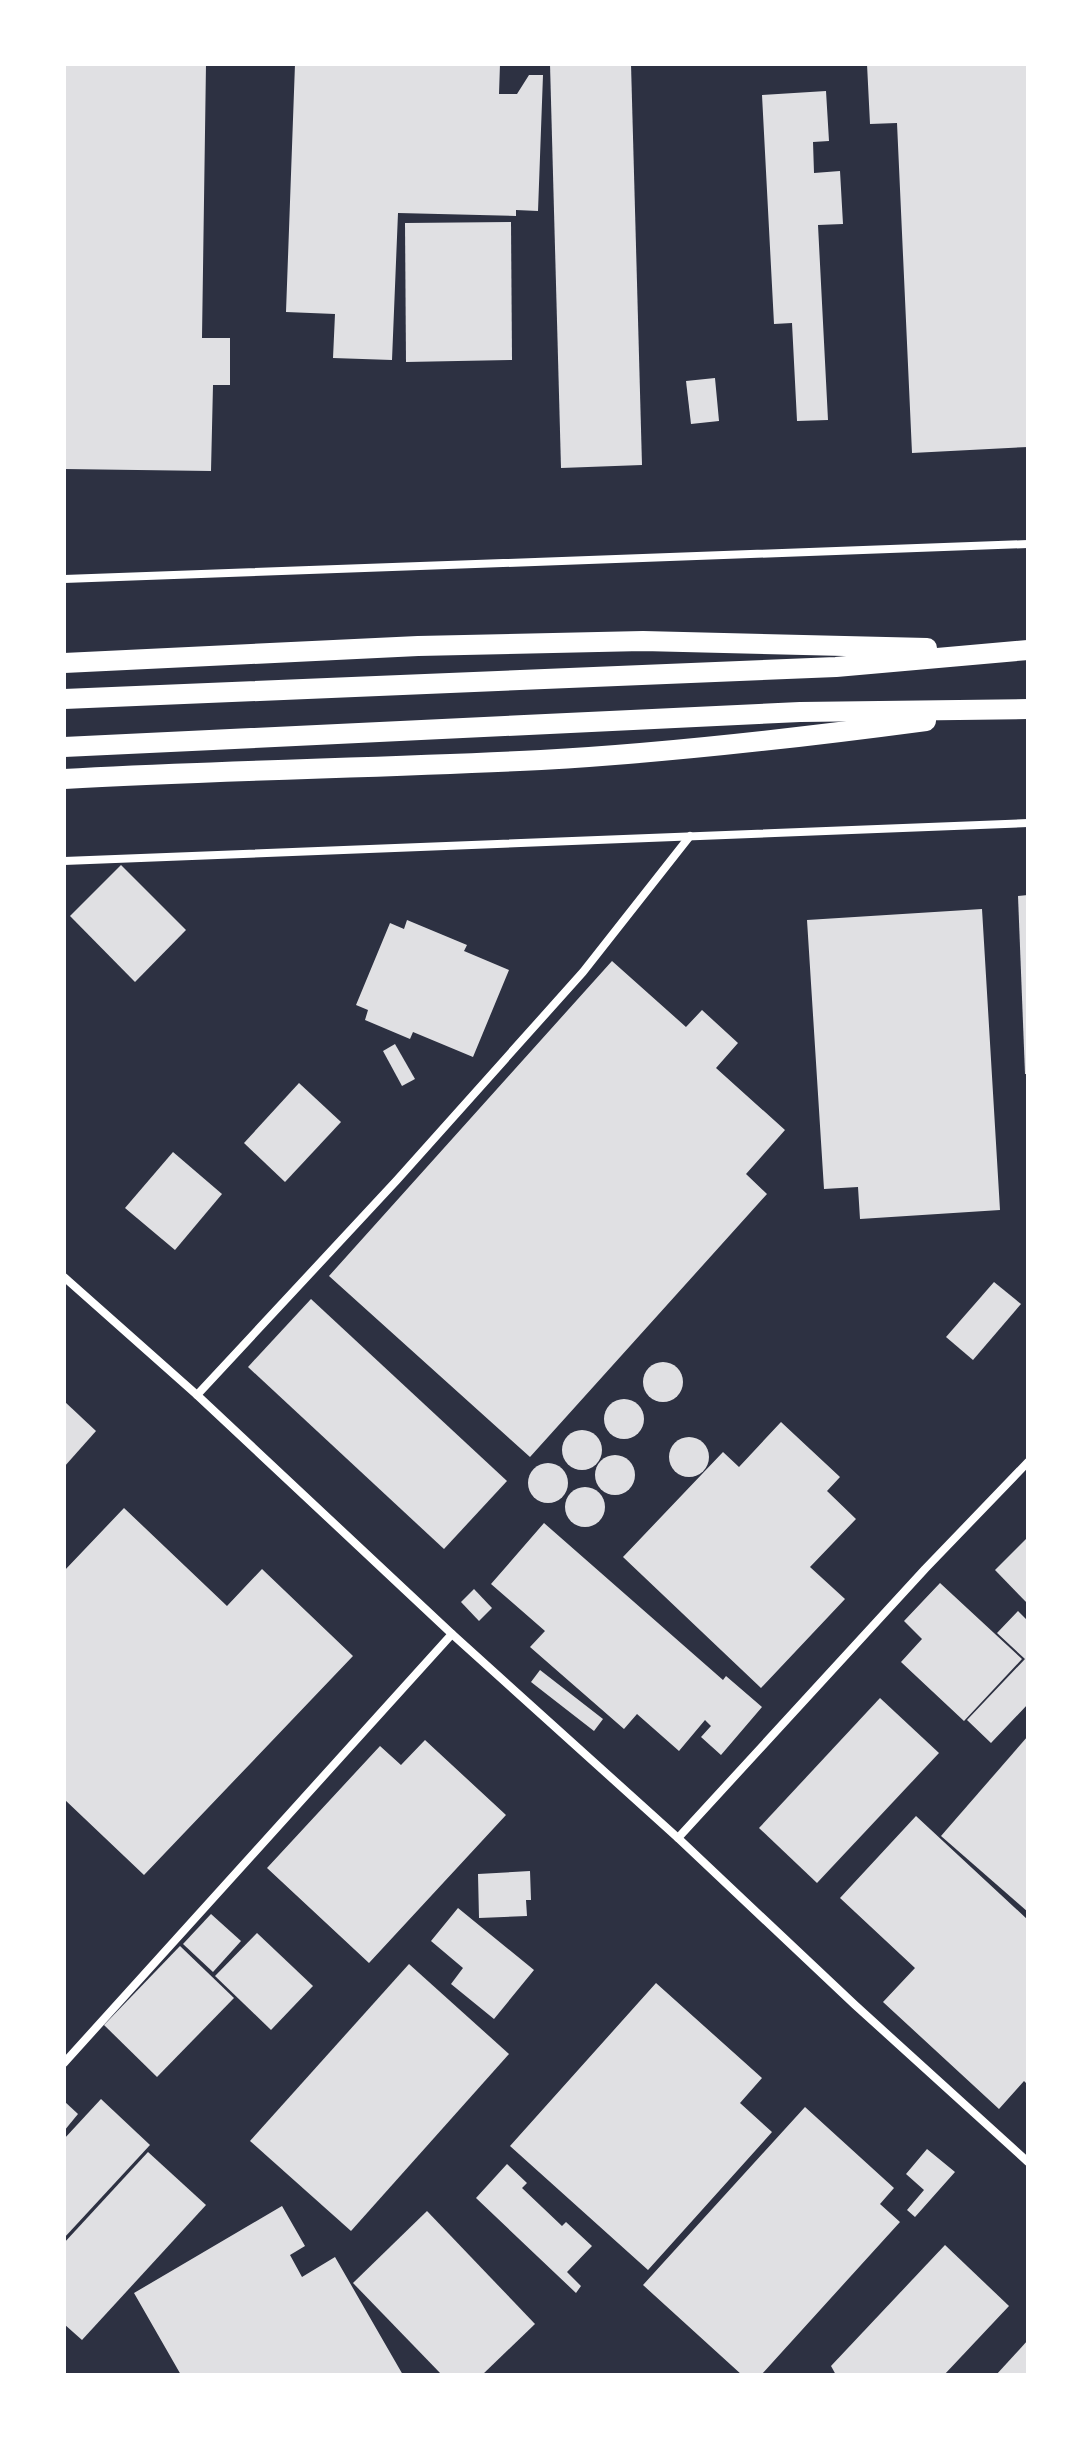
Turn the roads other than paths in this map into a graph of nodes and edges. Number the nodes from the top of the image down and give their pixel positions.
1 (1028, 544) edge
2 (64, 579) edge
3 (1021, 650) edge
4 (64, 663) edge
5 (64, 699) edge
6 (1024, 709) edge
7 (64, 747) edge
8 (64, 779) edge
9 (1028, 823) edge
10 (690, 836) junction
11 (64, 861) edge
12 (64, 1277) edge
13 (197, 1395) junction
14 (1028, 1462) edge
15 (452, 1634) junction
16 (678, 1838) junction
17 (64, 2063) edge
18 (1028, 2162) edge

1 - 2 street
3 - 4 highway
3 - 5 highway
6 - 7 highway
6 - 8 highway
9 - 10 street
10 - 11 street
10 - 13 street
12 - 13 street
13 - 15 street
14 - 16 street
15 - 16 street
15 - 17 street
16 - 18 street

